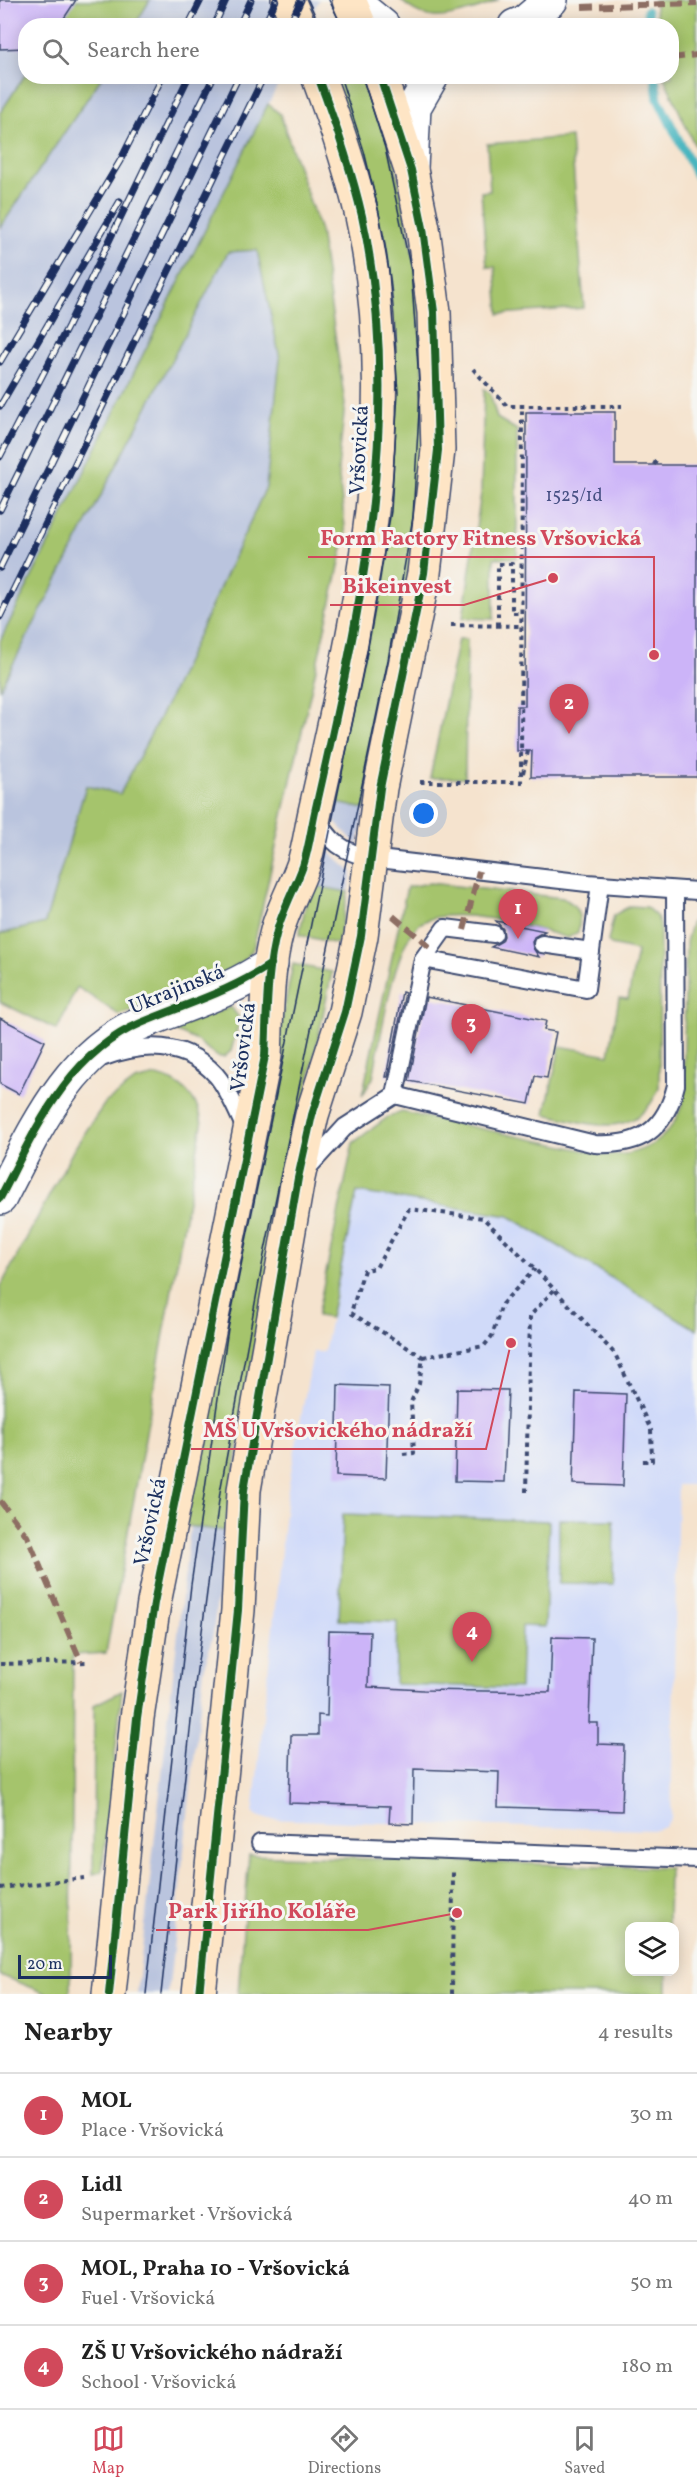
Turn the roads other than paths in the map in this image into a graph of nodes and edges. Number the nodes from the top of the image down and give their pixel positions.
1 (288, 0) edge
2 (350, 0) edge
3 (551, 0) edge
4 (295, 18) edge
5 (357, 18) edge
6 (372, 18) edge
7 (530, 18) edge
8 (321, 84) edge
9 (382, 84) edge
10 (427, 84) edge
11 (411, 170) junction
12 (315, 813) junction
13 (370, 858) junction
14 (600, 884) junction
15 (675, 890) junction
16 (697, 891) edge
17 (494, 934) dead end
18 (542, 944) dead end
19 (591, 951) junction
20 (423, 959) junction
21 (271, 964) junction
22 (77, 1066) junction
23 (395, 1095) junction
24 (248, 1135) junction
25 (298, 1178) junction
26 (0, 1198) edge
27 (260, 1843) dead end
28 (697, 1859) edge
29 (109, 1994) edge
30 (199, 1994) edge

1 - 4 main road
2 - 5 main road
2 - 6 street
3 - 7 street
8 - 12 main road, Vršovická
9 - 11 main road
10 - 11 street
11 - 13 main road
12 - 13 lane
12 - 21 main road, Vršovická
13 - 14 lane
13 - 25 main road
14 - 15 lane
14 - 19 lane
15 - 16 lane
15 - 23 lane
17 - 20 lane
18 - 19 lane
19 - 20 lane
20 - 23 lane
21 - 22 street, Ukrajinská
21 - 24 main road, Vršovická
22 - 24 lane, Ukrajinská
22 - 26 street, Ukrajinská
23 - 25 lane
24 - 29 main road, Vršovická
25 - 30 main road
27 - 28 lane

